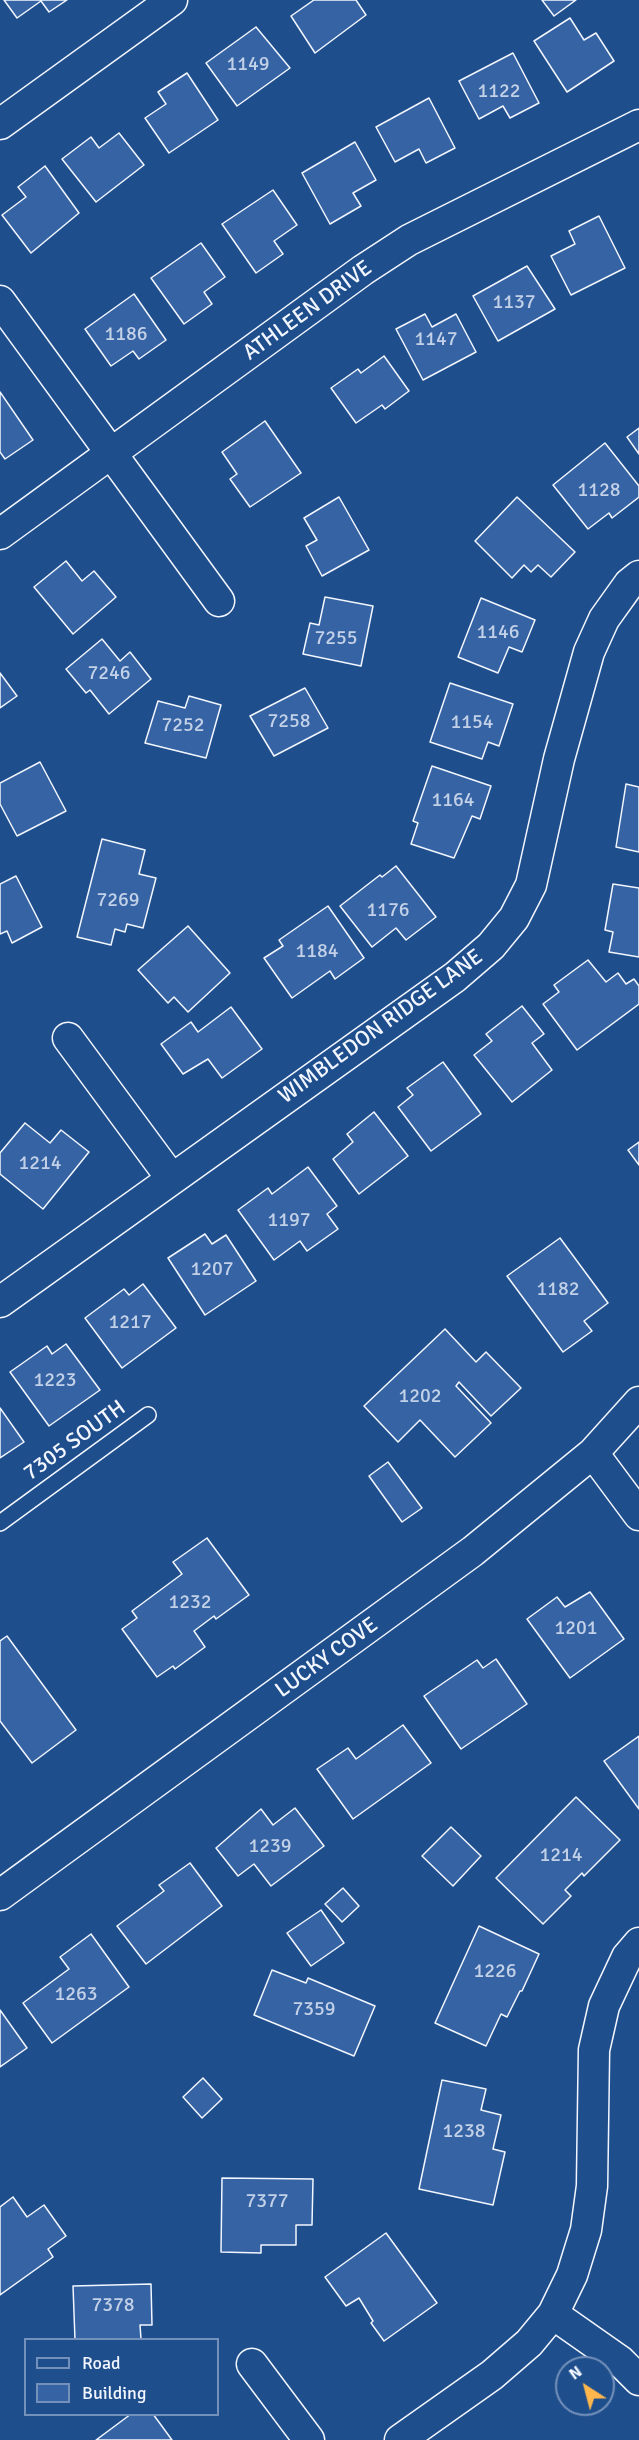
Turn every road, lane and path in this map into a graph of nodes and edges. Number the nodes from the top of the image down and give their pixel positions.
1 (171, 0) edge
2 (0, 124) edge
3 (639, 125) edge
4 (0, 301) edge
5 (113, 452) junction
6 (0, 534) edge
7 (639, 576) edge
8 (219, 601) dead end
9 (68, 1038) dead end
10 (172, 1179) junction
11 (0, 1302) edge
12 (639, 1402) edge
13 (148, 1415) dead end
14 (593, 1453) junction
15 (639, 1515) edge
16 (0, 1523) edge
17 (0, 1895) edge
18 (639, 1943) edge
19 (553, 2314) junction
20 (252, 2364) dead end
21 (639, 2380) edge
22 (309, 2440) edge
23 (400, 2440) edge

1 - 2 street
3 - 5 street, ATHLEEN DRIVE
4 - 5 street
5 - 6 street, ATHLEEN DRIVE
5 - 8 street
7 - 10 street, WIMBLEDON RIDGE LANE
9 - 10 street
10 - 11 street, WIMBLEDON RIDGE LANE
12 - 14 street, LUCKY COVE
13 - 16 lane, 7305 SOUTH
14 - 15 street
14 - 17 street, LUCKY COVE
18 - 19 street
19 - 21 street
19 - 23 street
20 - 22 street

